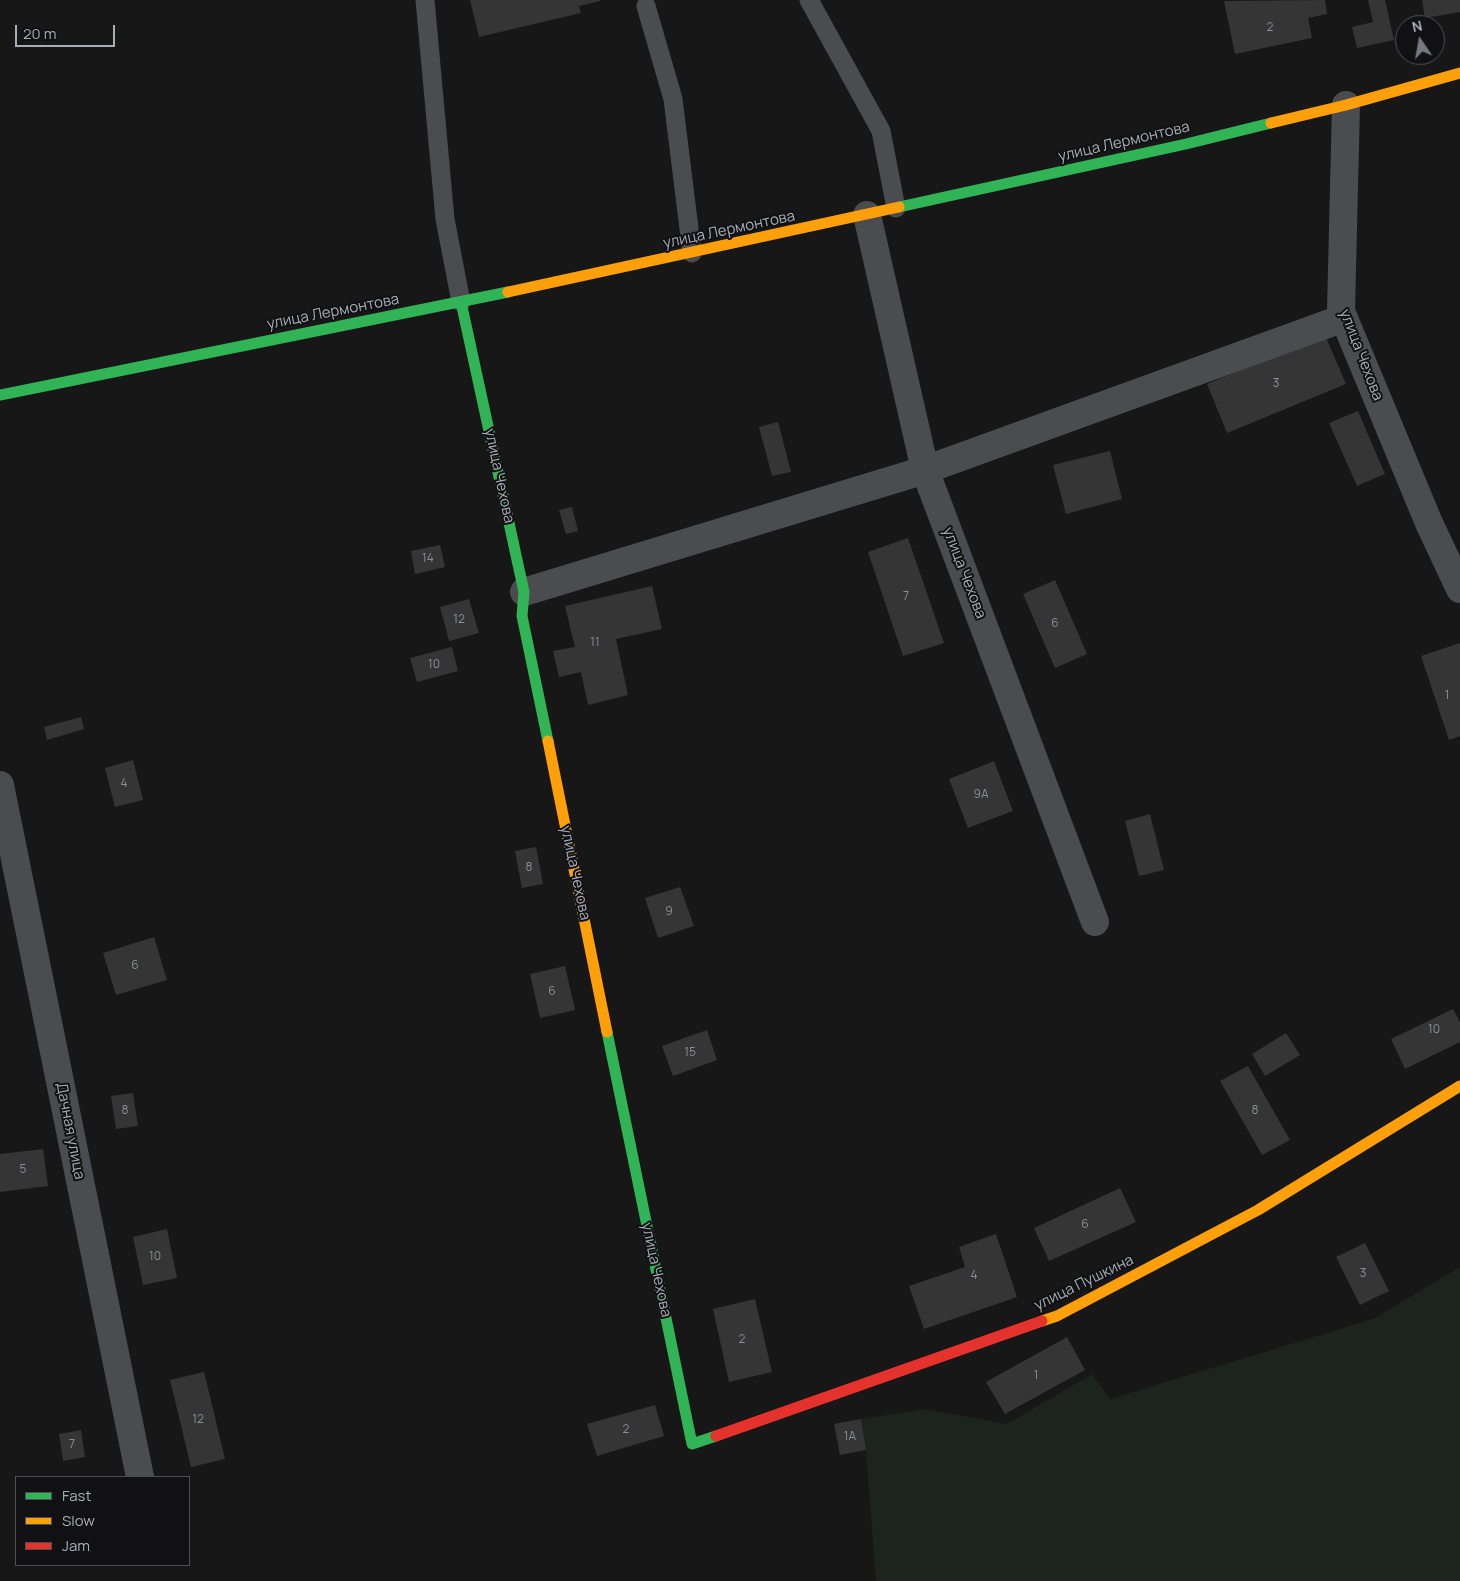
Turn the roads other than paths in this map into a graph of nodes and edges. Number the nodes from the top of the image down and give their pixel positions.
1 (425, 0) edge
2 (809, 0) edge
3 (646, 6) dead end
4 (1460, 73) edge
5 (1346, 105) junction
6 (896, 208) junction
7 (867, 215) junction
8 (692, 253) junction
9 (462, 302) junction
10 (1344, 318) junction
11 (0, 395) edge
12 (925, 470) junction
13 (1460, 589) edge
14 (524, 592) junction
15 (0, 785) edge
16 (1095, 922) dead end
17 (1460, 1086) edge
18 (692, 1444) joint
19 (140, 1476) edge

1 - 9 lane
2 - 6 lane
3 - 8 lane
4 - 5 street, улица Лермонтова
5 - 6 street, улица Лермонтова
5 - 10 street, улица Чехова
6 - 7 street, улица Лермонтова
7 - 8 street, улица Лермонтова
7 - 12 street, улица Чехова
8 - 9 street, улица Лермонтова
9 - 11 street, улица Лермонтова
9 - 14 street, улица Чехова
10 - 12 street
10 - 13 street, улица Чехова
12 - 14 street
12 - 16 street, улица Чехова
14 - 18 street, улица Чехова
15 - 19 street, Дачная улица
17 - 18 street, улица Пушкина

